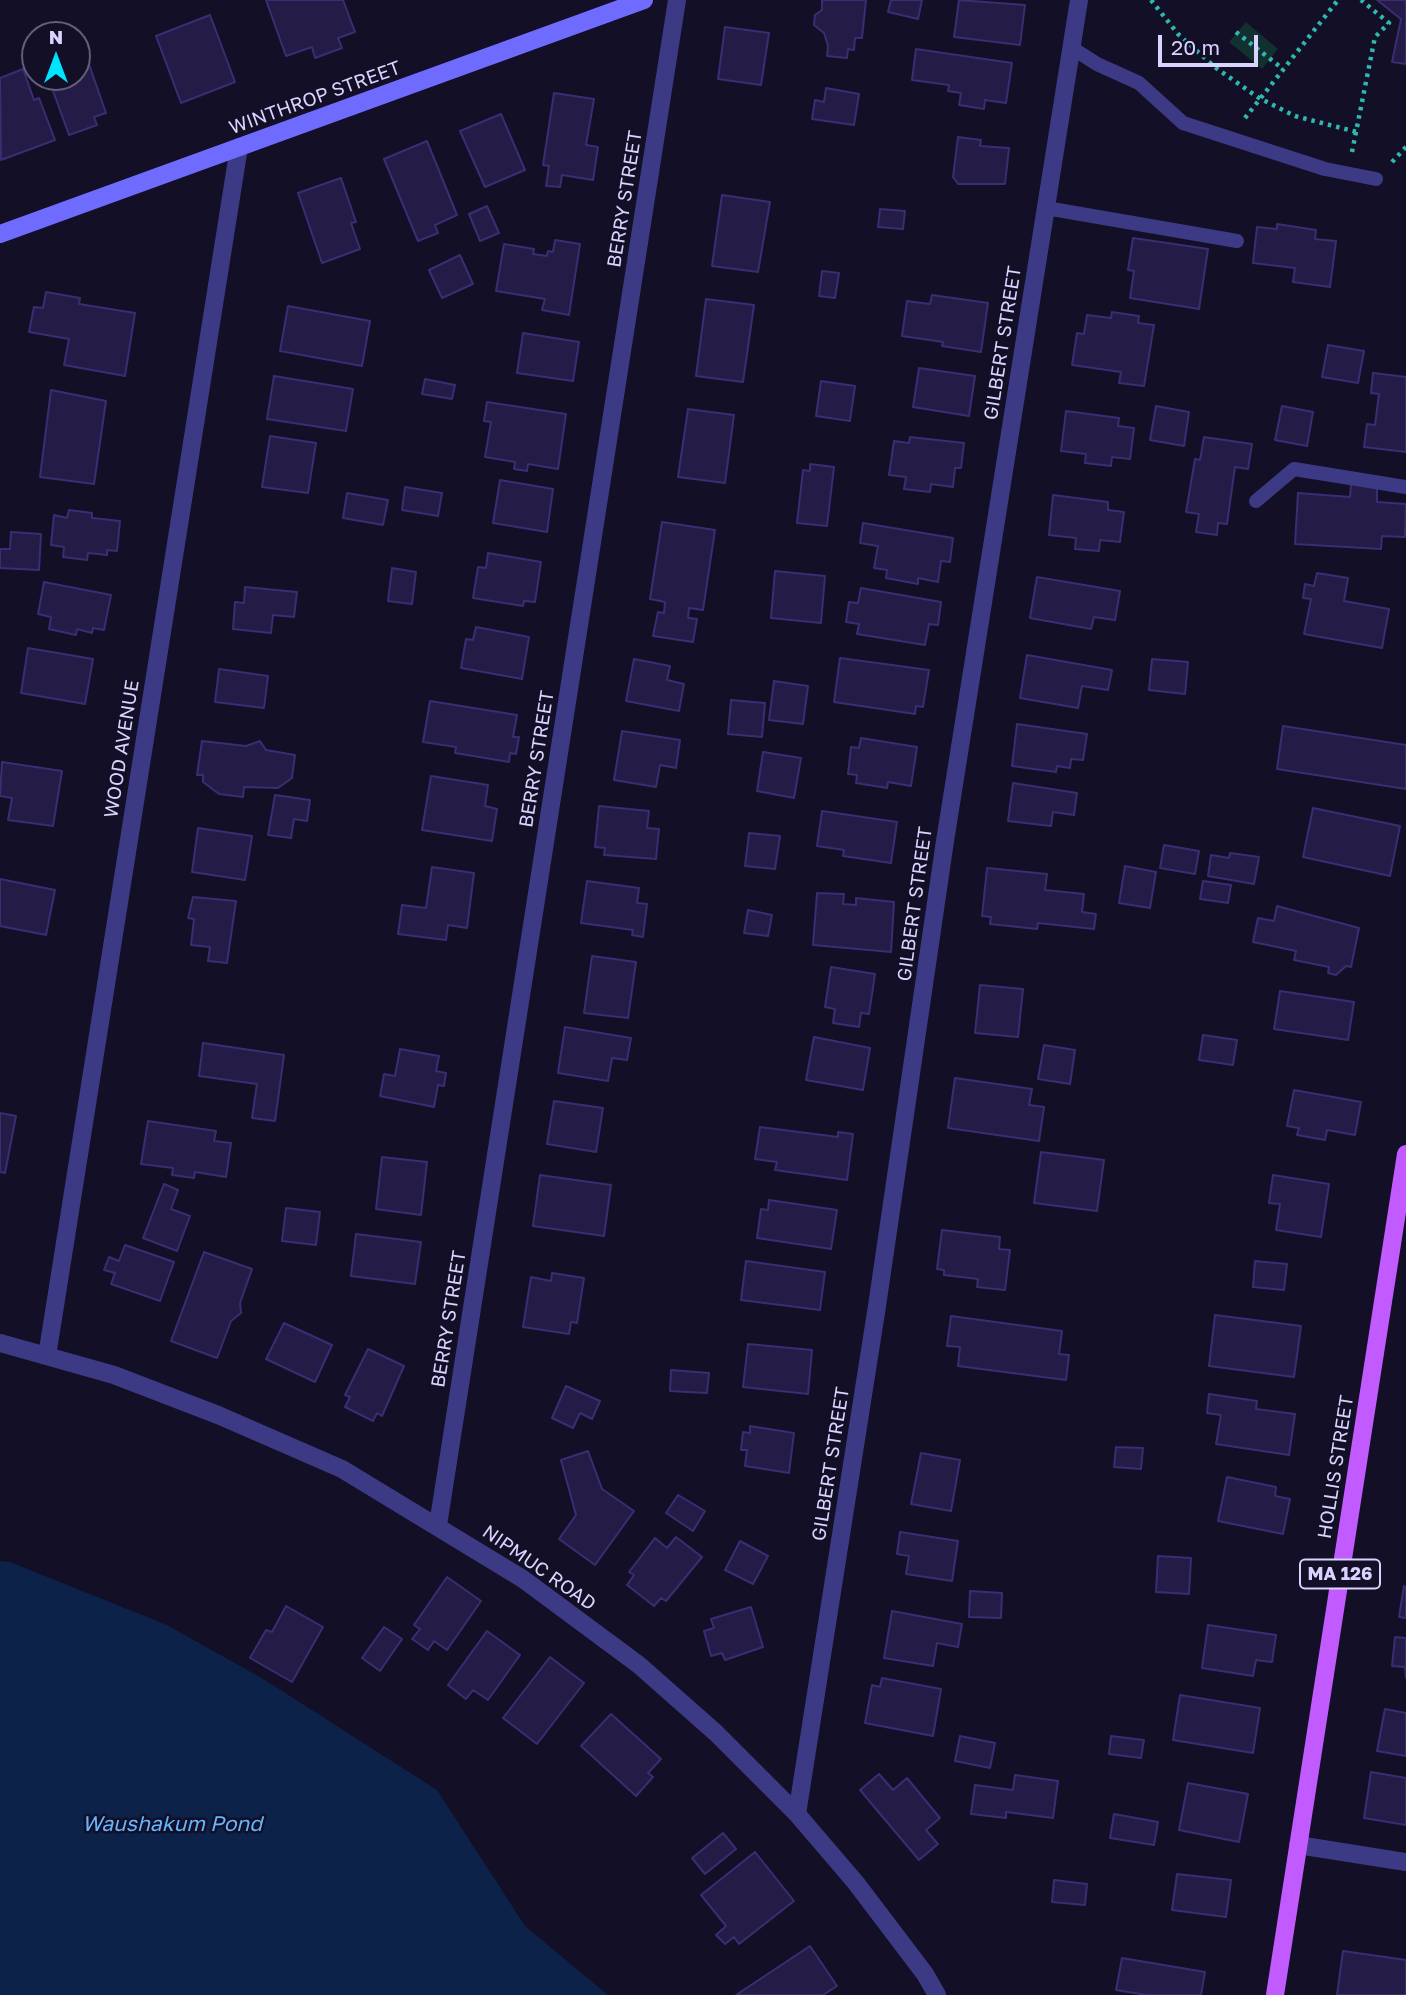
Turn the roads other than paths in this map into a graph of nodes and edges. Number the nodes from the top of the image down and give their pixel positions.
1 (644, 0) edge
2 (677, 0) edge
3 (1079, 0) edge
4 (1072, 48) junction
5 (239, 147) junction
6 (1376, 179) dead end
7 (1046, 208) junction
8 (0, 234) edge
9 (1237, 242) dead end
10 (1406, 487) edge
11 (1256, 501) dead end
12 (1406, 1154) edge
13 (0, 1343) edge
14 (47, 1356) junction
15 (438, 1525) junction
16 (797, 1814) junction
17 (1298, 1845) junction
18 (1406, 1862) edge
19 (937, 1995) edge
20 (1275, 1995) edge

1 - 5 street, WINTHROP STREET
2 - 15 street, BERRY STREET
3 - 4 street, GILBERT STREET
4 - 6 lane
4 - 7 street, GILBERT STREET
5 - 8 street, WINTHROP STREET
5 - 14 street, WOOD AVENUE
7 - 9 lane
7 - 16 street, GILBERT STREET
10 - 11 lane
12 - 17 main road, HOLLIS STREET / MA 126
13 - 14 street, NIPMUC ROAD
14 - 15 street, NIPMUC ROAD
15 - 16 street, NIPMUC ROAD
16 - 19 street, NIPMUC ROAD
17 - 18 street
17 - 20 main road, HOLLIS STREET / MA 126

